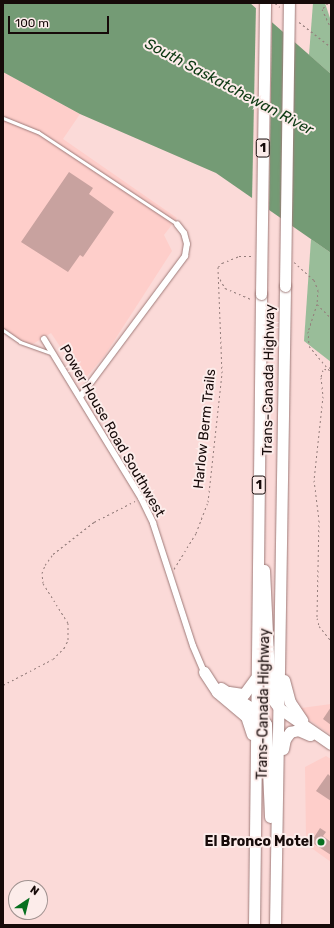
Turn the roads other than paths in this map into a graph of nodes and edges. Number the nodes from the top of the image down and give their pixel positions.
1 (265, 3) edge
2 (285, 6) edge
3 (3, 118) edge
4 (177, 224) joint
5 (3, 330) edge
6 (44, 339) dead end
7 (55, 357) junction
8 (80, 397) junction
9 (258, 525) junction
10 (280, 654) junction
11 (204, 672) junction
12 (256, 676) junction
13 (221, 688) junction
14 (279, 708) junction
15 (256, 711) junction
16 (331, 744) edge
17 (256, 752) junction
18 (276, 838) junction
19 (275, 887) junction
20 (254, 925) edge
21 (275, 925) edge

1 - 9 highway, Trans-Canada Highway / 1, bridge
2 - 10 highway, Trans-Canada Highway / 1, bridge
3 - 4 lane
4 - 8 street
5 - 7 lane
6 - 7 street, Power House Road Southwest
7 - 8 street, Power House Road Southwest
8 - 11 street, Power House Road Southwest
9 - 12 highway, Trans-Canada Highway / 1
9 - 14 highway
10 - 14 highway, Trans-Canada Highway / 1
10 - 16 highway
11 - 13 highway
11 - 17 highway
12 - 13 highway
12 - 15 highway, Trans-Canada Highway / 1
13 - 15 highway
14 - 16 highway
14 - 18 highway, Trans-Canada Highway / 1
15 - 17 highway, Trans-Canada Highway / 1
15 - 19 highway
16 - 18 highway
17 - 20 highway, Trans-Canada Highway / 1
18 - 19 highway, Trans-Canada Highway / 1
19 - 21 highway, Trans-Canada Highway / 1

